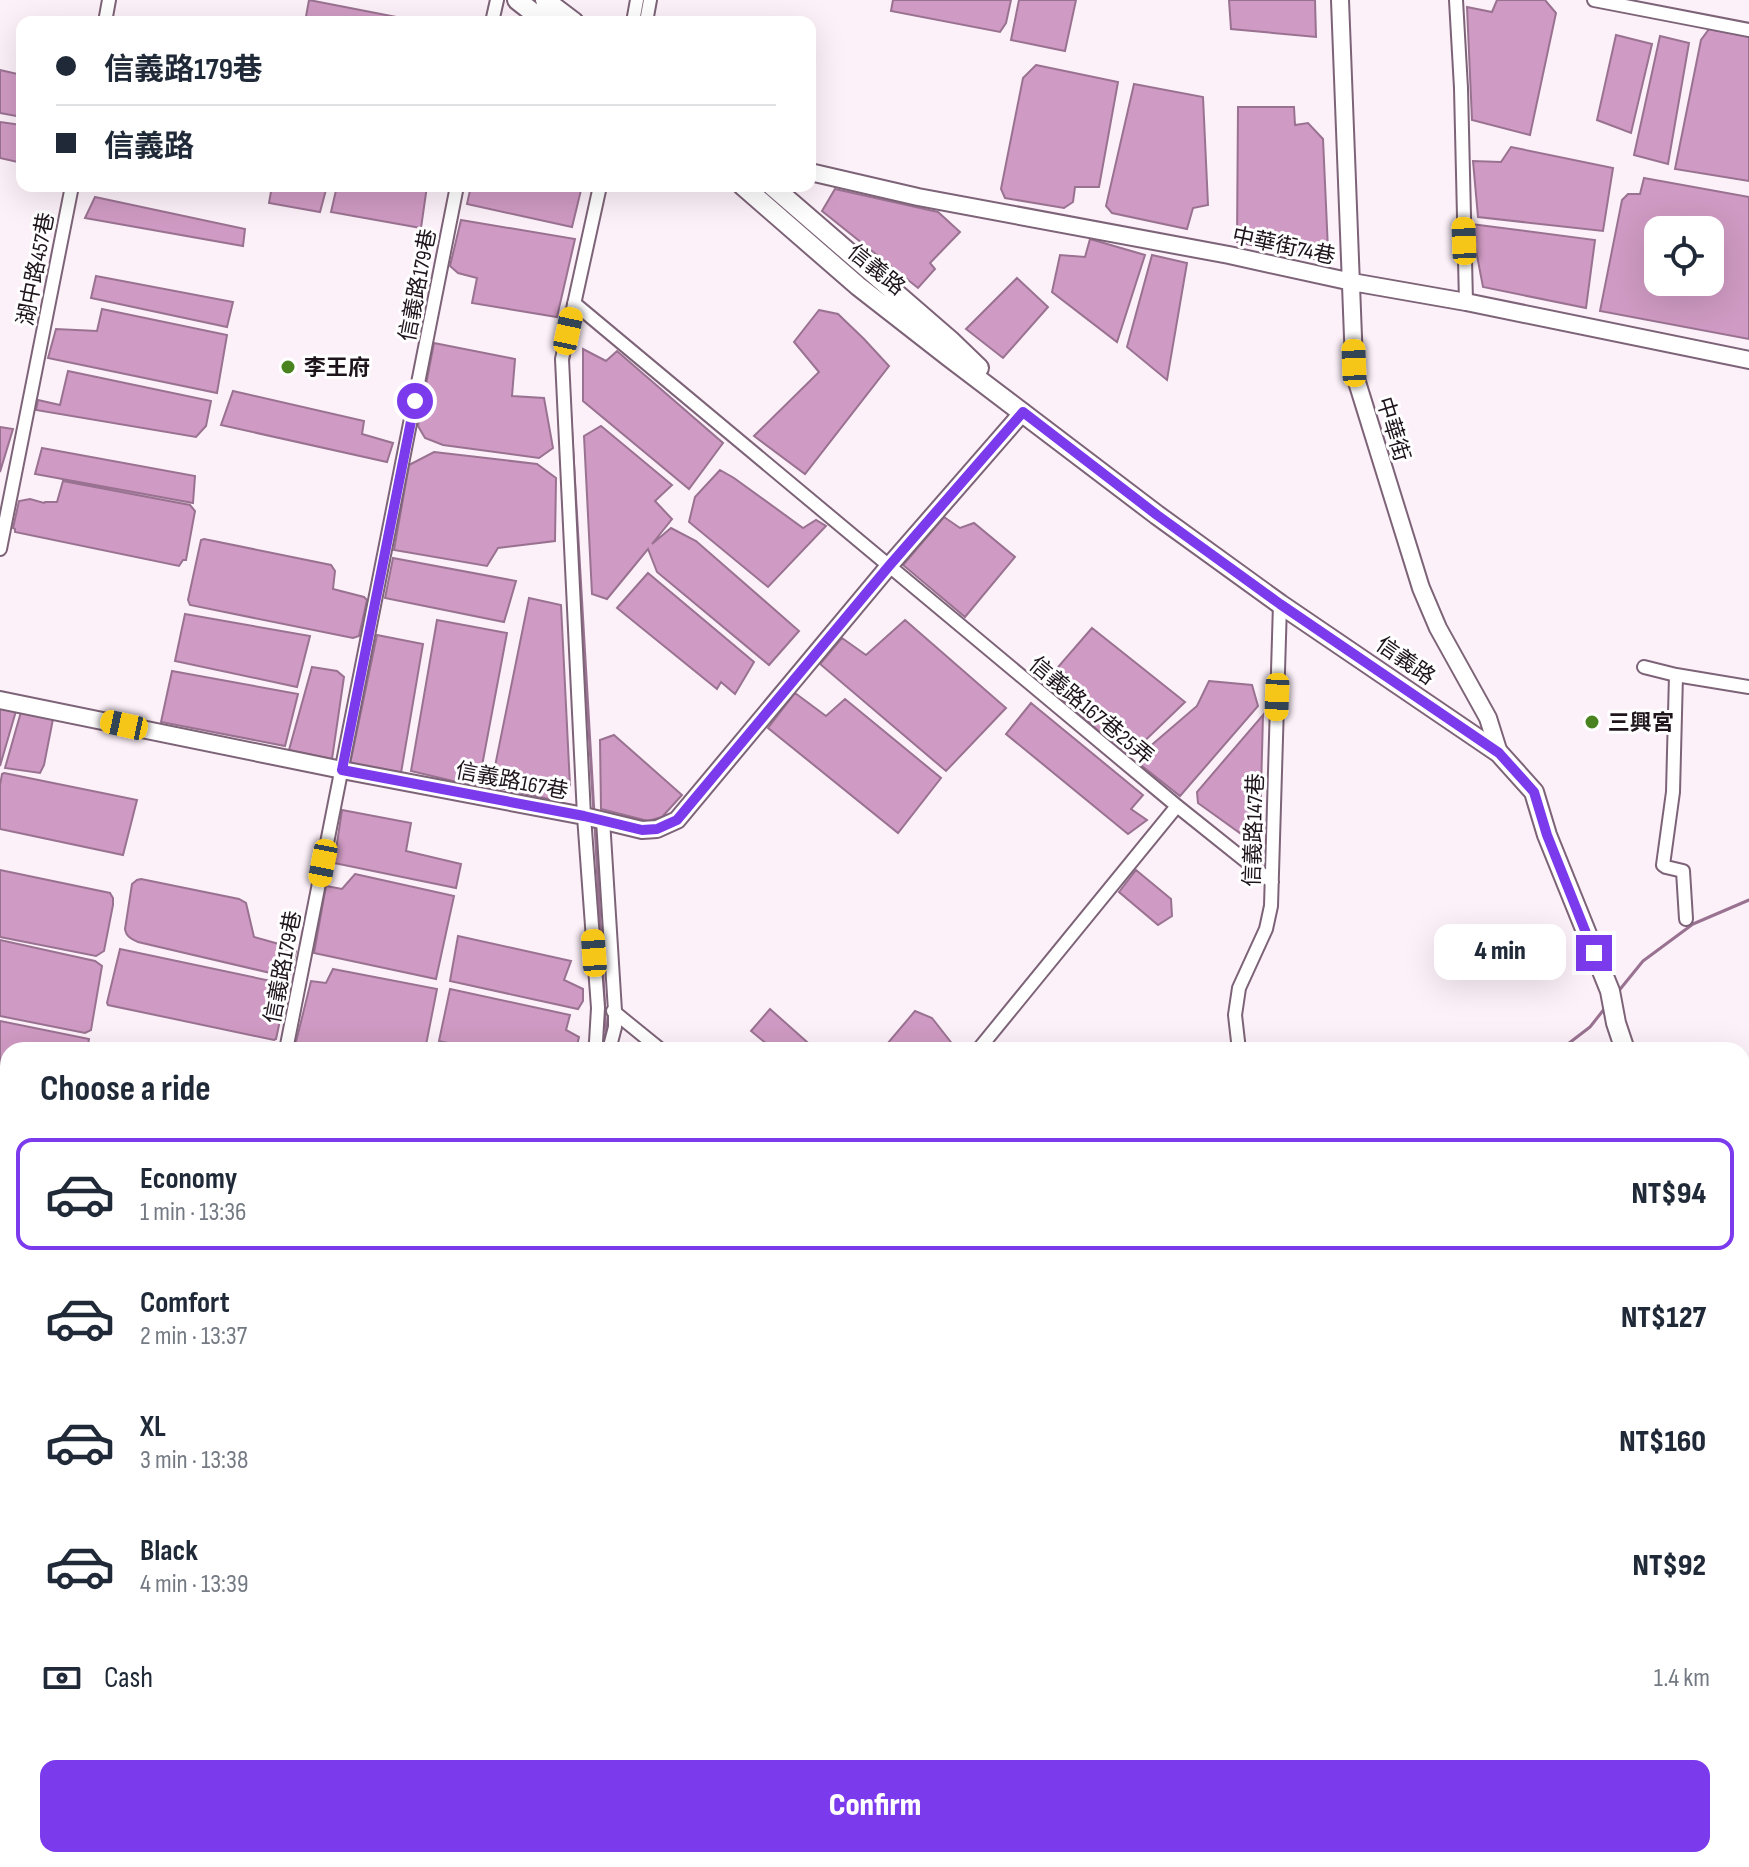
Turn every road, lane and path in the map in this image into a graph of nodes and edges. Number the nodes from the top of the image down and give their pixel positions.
1 (517, 0) edge
2 (545, 0) edge
3 (1340, 0) edge
4 (1456, 0) edge
5 (1594, 0) edge
6 (537, 16) edge
7 (566, 16) edge
8 (1749, 30) edge
9 (816, 173) edge
10 (71, 192) edge
11 (456, 192) edge
12 (599, 192) edge
13 (750, 192) edge
14 (779, 192) edge
15 (1352, 282) junction
16 (1466, 302) junction
17 (574, 303) junction
18 (1749, 360) edge
19 (1023, 412) junction
20 (0, 549) edge
21 (889, 566) junction
22 (1280, 604) junction
23 (1644, 667) dead end
24 (1676, 675) junction
25 (1749, 687) edge
26 (0, 700) edge
27 (1499, 753) junction
28 (342, 770) junction
29 (1177, 806) junction
30 (593, 818) junction
31 (1272, 882) junction
32 (1686, 919) dead end
33 (598, 1008) junction
34 (615, 1011) junction
35 (288, 1042) edge
36 (596, 1042) edge
37 (611, 1042) edge
38 (652, 1042) edge
39 (985, 1042) edge
40 (1238, 1042) edge
41 (1622, 1042) edge

1 - 6 main road
2 - 7 main road
3 - 15 street, 中華街
4 - 16 street
5 - 8 street
9 - 15 street, 中華街74巷
10 - 20 street, 湖中路457巷
11 - 28 street, 信義路179巷
12 - 17 street
13 - 19 main road, 信義路
14 - 19 main road, 信義路
15 - 16 street, 中華街74巷
15 - 27 street, 中華街
16 - 18 street, 中華街74巷
17 - 21 street, 信義路167巷25弄
17 - 30 street
19 - 21 street, 信義路167巷
19 - 22 main road, 信義路
21 - 29 street, 信義路167巷25弄
21 - 30 street, 信義路167巷
22 - 27 main road, 信義路
22 - 31 street, 信義路147巷
23 - 24 street
24 - 25 street
24 - 32 street
26 - 28 street, 信義路167巷
27 - 41 main road, 信義路
28 - 30 street, 信義路167巷
28 - 35 street, 信義路179巷
29 - 31 street, 信義路167巷25弄
29 - 39 street
30 - 33 street
30 - 34 street
31 - 40 street, 信義路147巷
33 - 34 street
33 - 36 street
34 - 37 street
34 - 38 street

